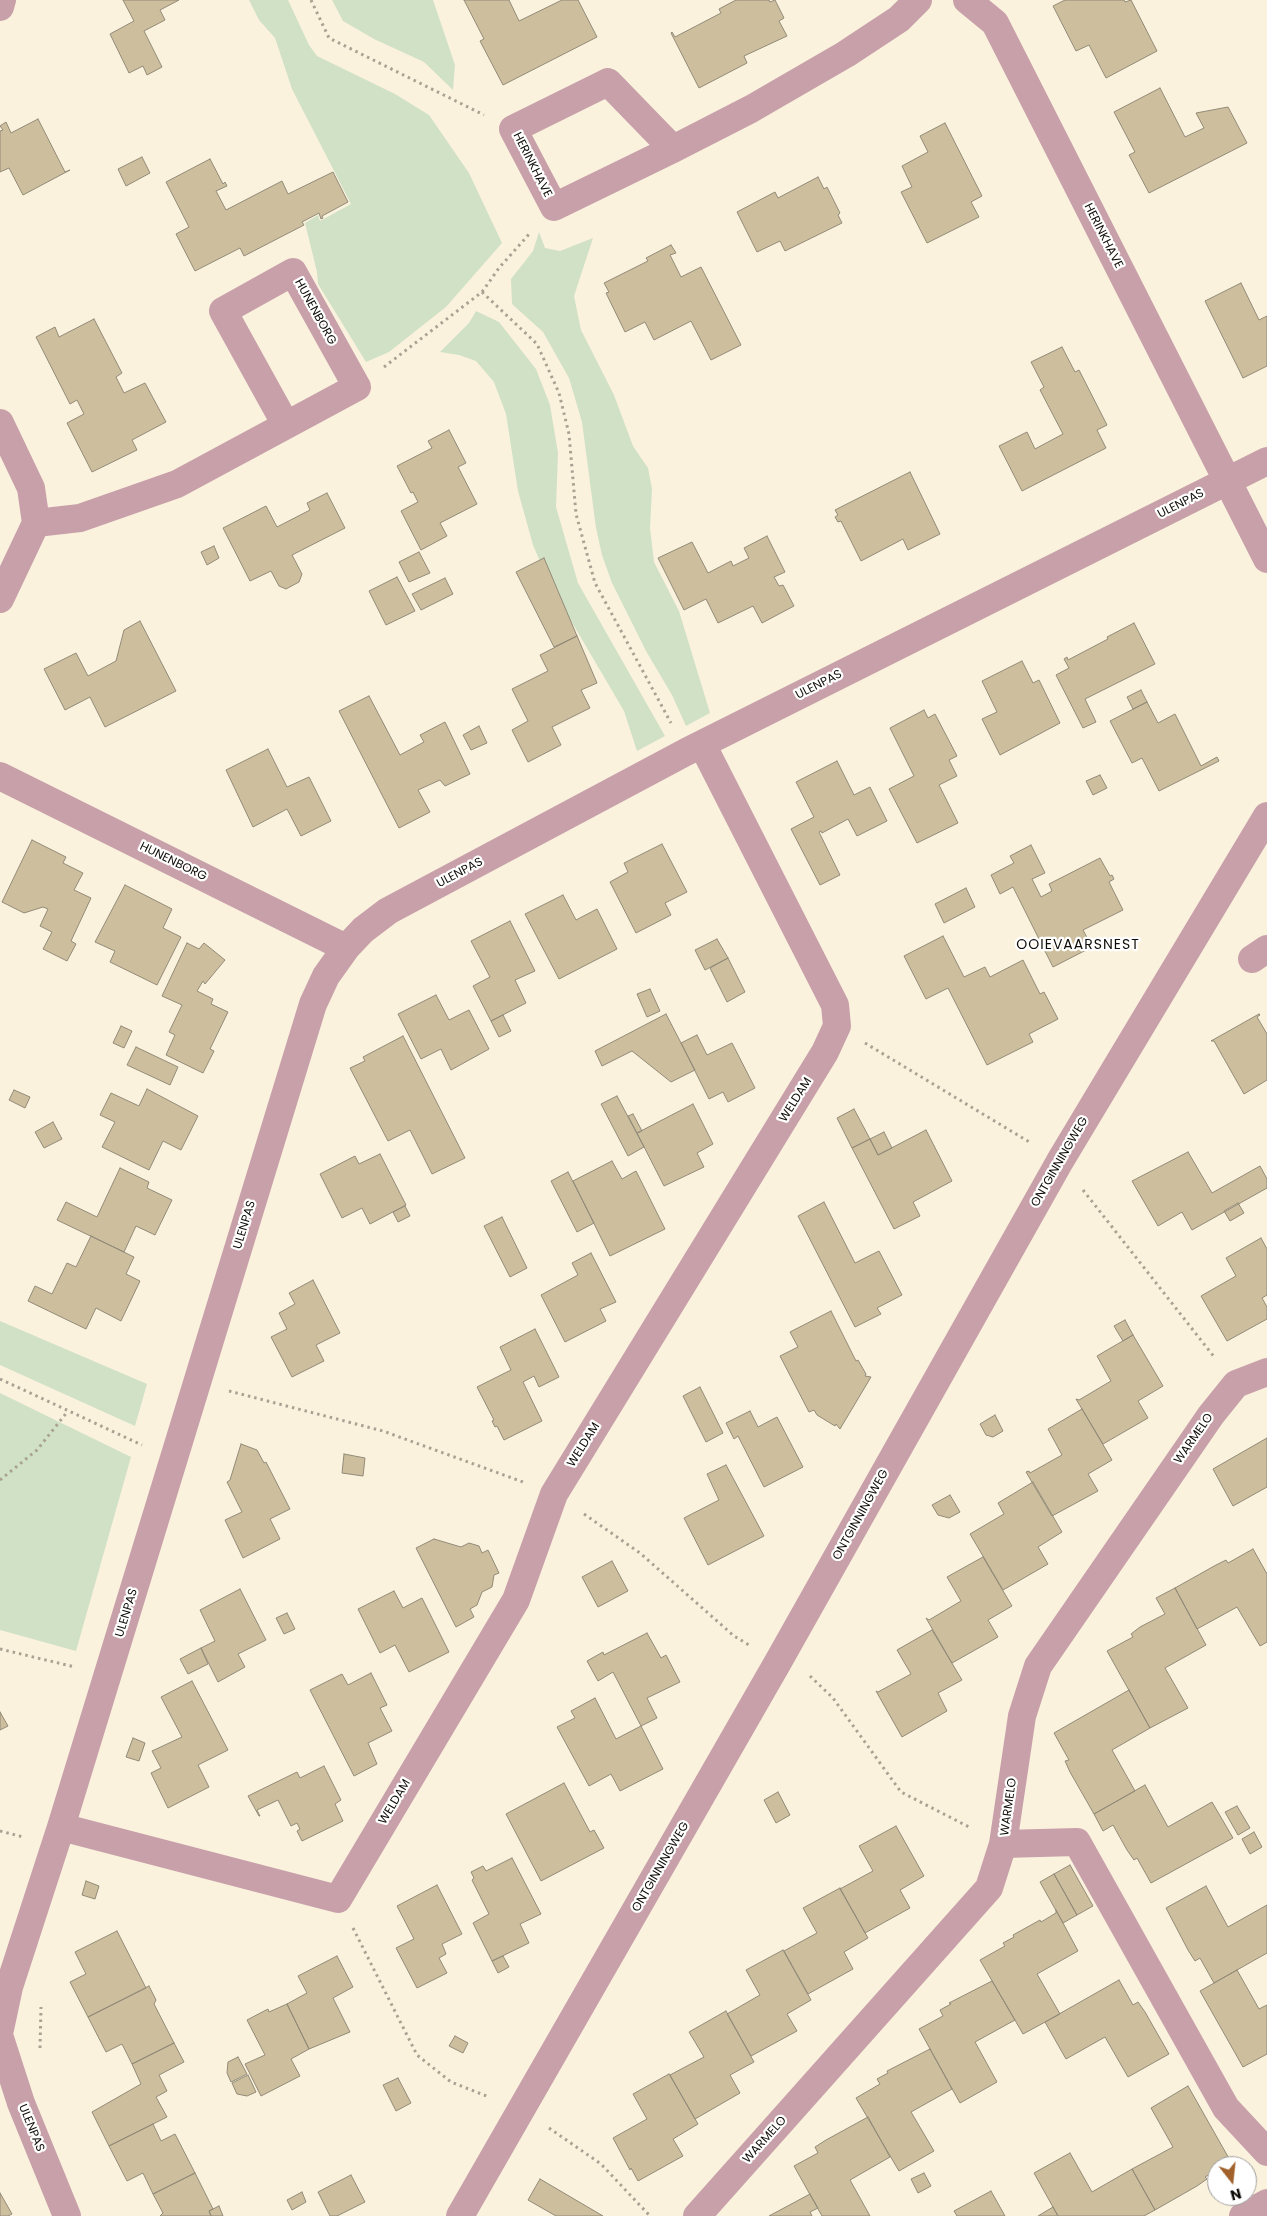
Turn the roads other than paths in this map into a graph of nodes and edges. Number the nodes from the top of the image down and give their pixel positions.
1 (2, 0) edge
2 (918, 0) edge
3 (967, 0) edge
4 (0, 7) edge
5 (673, 149) junction
6 (0, 423) edge
7 (286, 425) junction
8 (1267, 461) edge
9 (1228, 481) junction
10 (36, 523) junction
11 (1267, 559) edge
12 (0, 599) edge
13 (694, 748) junction
14 (0, 776) edge
15 (1267, 816) edge
16 (346, 948) junction
17 (1267, 1372) edge
18 (61, 1827) junction
19 (1004, 1844) junction
20 (0, 2028) edge
21 (0, 2038) edge
22 (1267, 2152) edge
23 (1267, 2203) edge
24 (67, 2216) edge
25 (460, 2216) edge
26 (698, 2216) edge
27 (1243, 2216) edge

1 - 4 street
2 - 5 street, HERINKHAVE
3 - 9 street, HERINKHAVE
5 - 5 street, HERINKHAVE
6 - 10 street
7 - 7 street, HUNENBORG
7 - 10 street
8 - 9 street, ULENPAS
9 - 11 street, HERINKHAVE
9 - 13 street, ULENPAS
10 - 12 street
13 - 16 street, ULENPAS
13 - 18 street, WELDAM
14 - 16 street, HUNENBORG
15 - 25 street, ONTGINNINGWEG
16 - 18 street, ULENPAS
17 - 19 street, WARMELO
18 - 20 street, ULENPAS
19 - 22 street
19 - 26 street, WARMELO
21 - 24 street, ULENPAS
23 - 27 street

